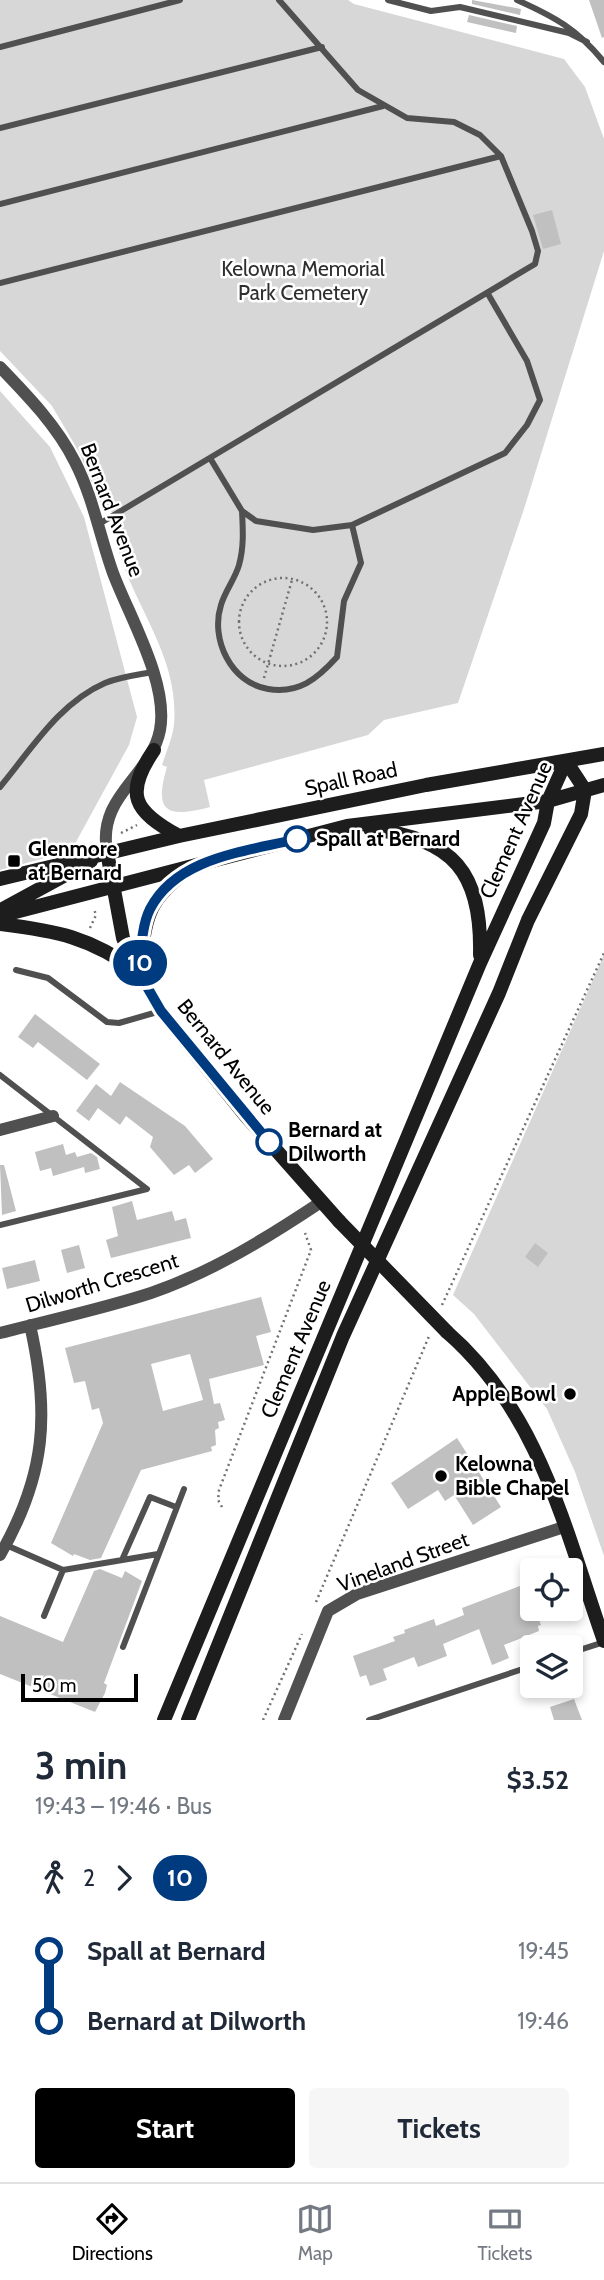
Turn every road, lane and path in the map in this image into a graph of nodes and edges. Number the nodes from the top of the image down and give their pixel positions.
1 (180, 0) edge
2 (279, 0) edge
3 (388, 0) edge
4 (517, 0) edge
5 (587, 42) junction
6 (0, 47) edge
7 (322, 47) junction
8 (604, 62) edge
9 (383, 106) junction
10 (0, 128) edge
11 (501, 156) junction
12 (0, 204) edge
13 (0, 283) edge
14 (488, 294) junction
15 (0, 367) edge
16 (210, 458) junction
17 (242, 512) junction
18 (99, 524) junction
19 (352, 525) junction
20 (293, 579) junction
21 (269, 663) junction
22 (153, 671) junction
23 (154, 750) junction
24 (604, 754) edge
25 (566, 761) junction
26 (604, 785) edge
27 (0, 787) edge
28 (585, 790) junction
29 (548, 801) junction
30 (138, 825) dead end
31 (347, 827) junction
32 (122, 832) dead end
33 (179, 835) junction
34 (107, 852) junction
35 (197, 864) junction
36 (0, 879) edge
37 (113, 887) junction
38 (94, 909) dead end
39 (0, 910) edge
40 (102, 913) dead end
41 (96, 915) junction
42 (0, 916) edge
43 (0, 924) edge
44 (89, 932) dead end
45 (480, 963) junction
46 (16, 970) dead end
47 (139, 973) junction
48 (161, 1011) junction
49 (0, 1075) edge
50 (53, 1116) junction
51 (0, 1130) edge
52 (321, 1202) junction
53 (0, 1225) edge
54 (305, 1233) dead end
55 (30, 1325) junction
56 (0, 1333) edge
57 (184, 1489) dead end
58 (176, 1507) junction
59 (222, 1507) dead end
60 (564, 1527) junction
61 (3, 1550) edge
62 (158, 1554) junction
63 (122, 1560) junction
64 (63, 1570) junction
65 (44, 1616) dead end
66 (604, 1642) edge
67 (123, 1647) dead end
68 (583, 1649) edge
69 (520, 1670) edge
70 (164, 1720) edge
71 (188, 1720) edge
72 (284, 1720) edge
73 (369, 1720) edge

1 - 6 lane
2 - 7 lane
3 - 5 lane
4 - 5 lane
5 - 8 lane
7 - 9 lane
7 - 10 lane
9 - 11 lane
9 - 12 lane
11 - 13 lane
11 - 14 lane
14 - 16 lane
14 - 19 lane
15 - 18 street, Bernard Avenue
16 - 17 lane
16 - 18 lane
17 - 19 lane
17 - 19 lane
18 - 22 street, Bernard Avenue
20 - 21 path
20 - 21 path
20 - 21 path
22 - 23 street, Bernard Avenue
22 - 27 lane
23 - 33 main road
23 - 34 street, Bernard Avenue
24 - 25 main road, Spall Road
25 - 28 main road, Clement Avenue
25 - 29 main road, Clement Avenue
25 - 33 main road, Spall Road
26 - 28 main road
28 - 29 main road
28 - 71 main road, Clement Avenue
29 - 31 main road
29 - 45 main road, Clement Avenue
30 - 32 path
31 - 35 main road
31 - 45 main road
33 - 34 main road, Spall Road
34 - 36 main road
34 - 37 main road, Bernard Avenue
34 - 39 main road
35 - 37 main road
35 - 47 main road
37 - 42 main road
37 - 47 main road, Bernard Avenue
38 - 41 path
40 - 41 path
41 - 44 path
43 - 47 main road
45 - 70 main road, Clement Avenue
46 - 48 lane
47 - 48 main road, Bernard Avenue
48 - 52 main road, Bernard Avenue
49 - 50 lane
50 - 51 street
50 - 53 lane
52 - 55 street, Dilworth Crescent
52 - 60 main road, Bernard Avenue, bridge
54 - 59 path
55 - 56 street, Dilworth Crescent
55 - 61 street
57 - 58 lane
58 - 62 lane
58 - 63 lane
60 - 66 main road, Bernard Avenue
60 - 72 street, Vineland Street
61 - 64 lane
62 - 63 lane
62 - 67 lane
63 - 64 lane
64 - 65 lane
66 - 68 lane
69 - 73 lane

